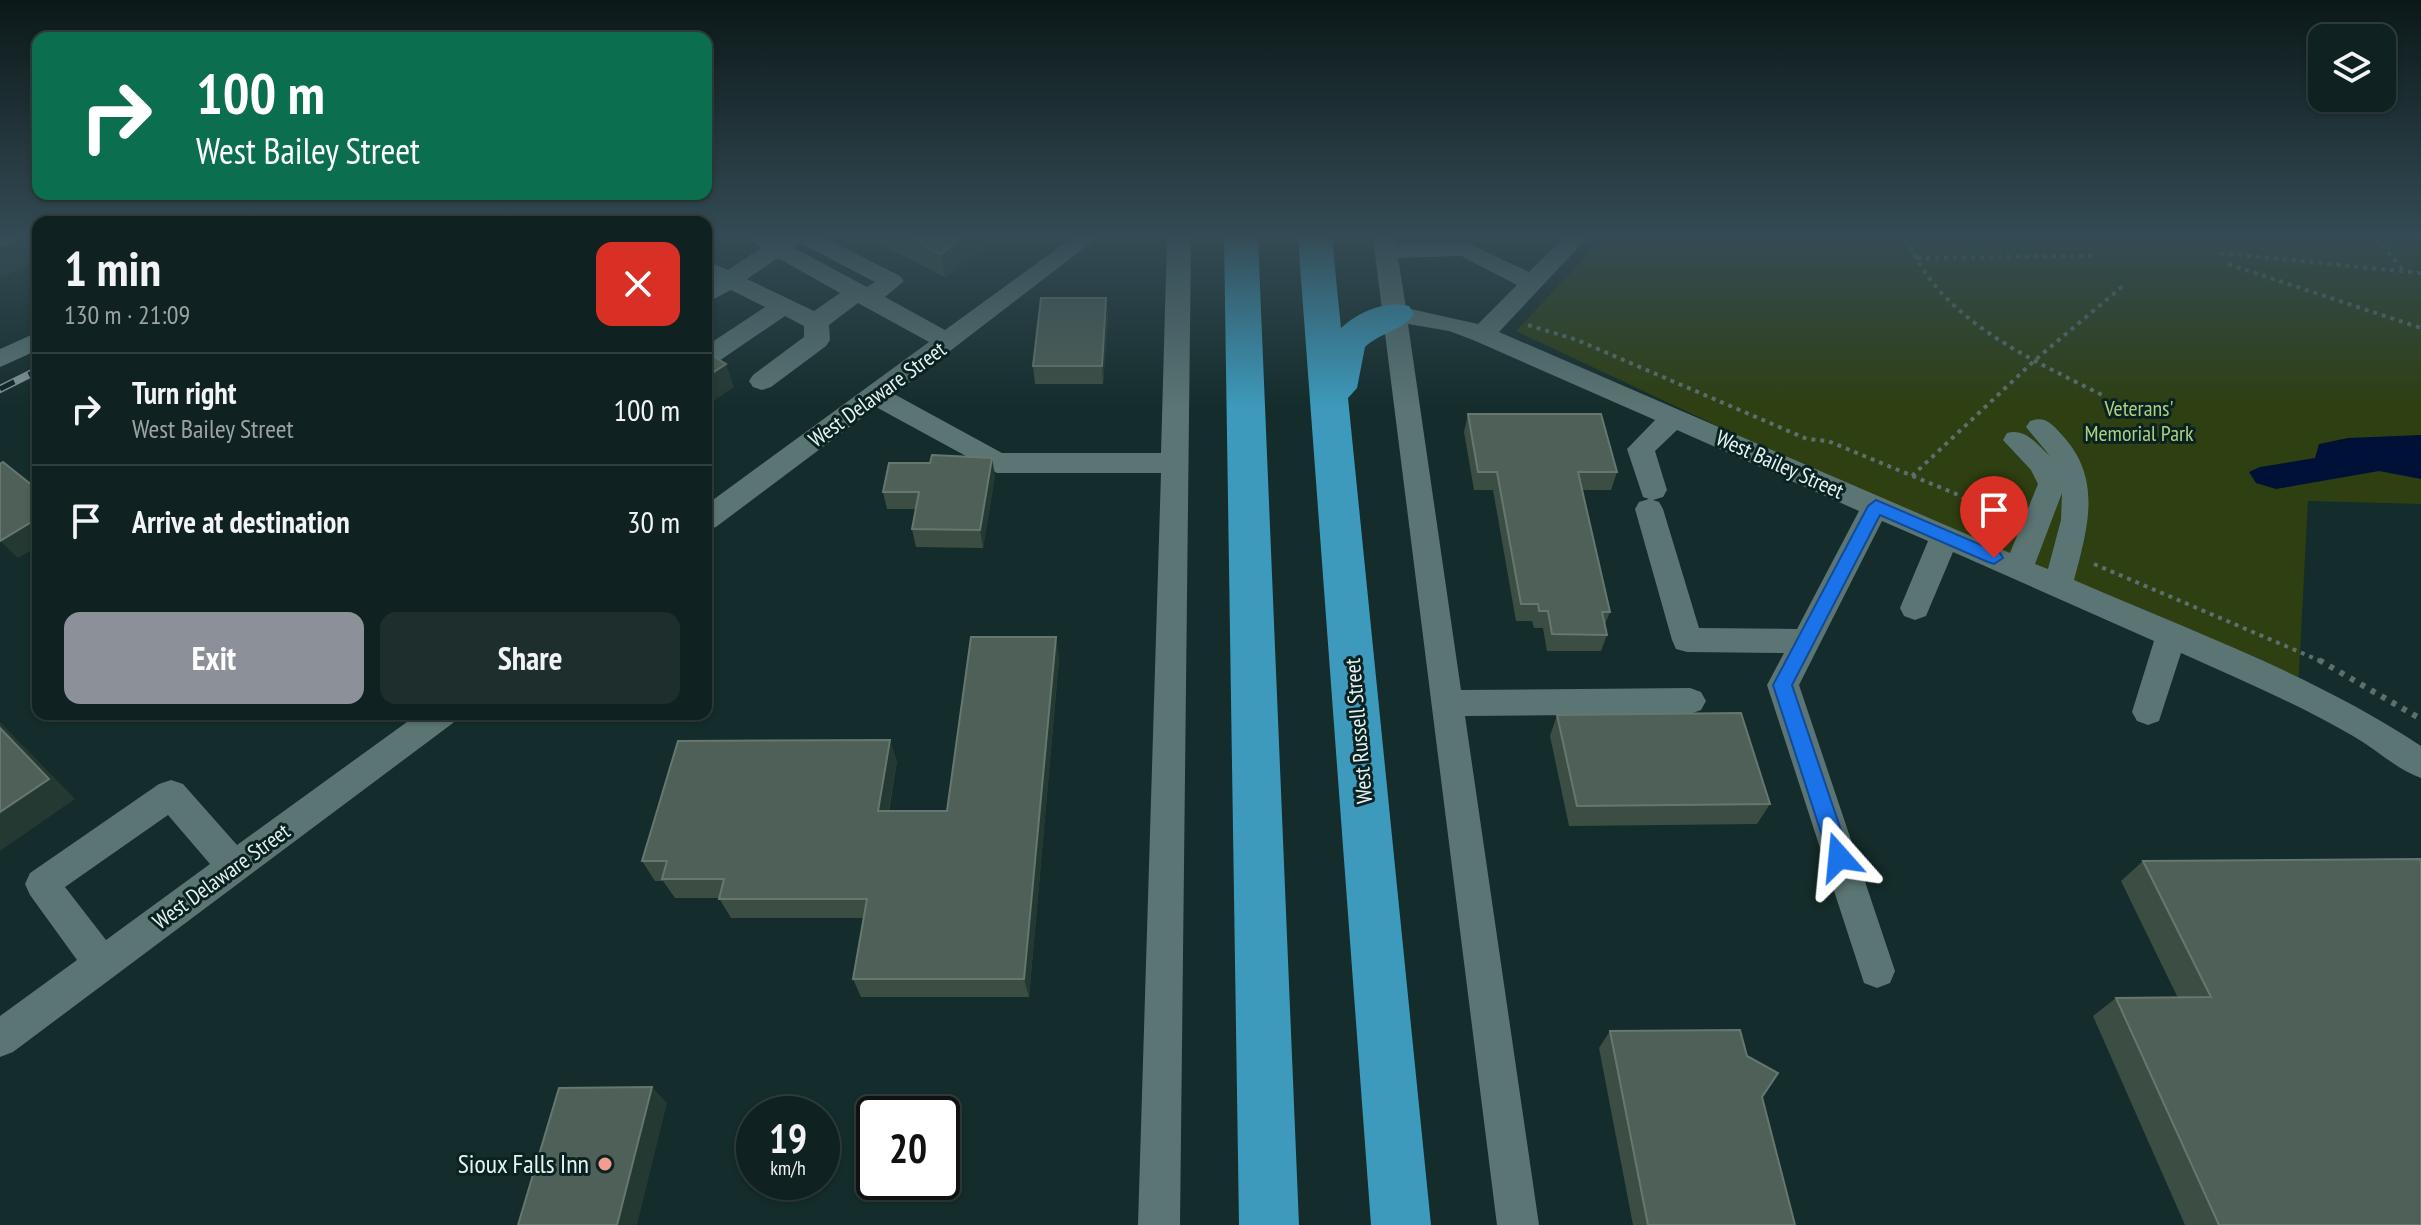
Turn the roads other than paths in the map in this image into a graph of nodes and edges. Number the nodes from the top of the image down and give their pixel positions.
1 (762, 295) edge
2 (863, 295) joint
3 (1010, 295) edge
4 (1178, 295) edge
5 (1243, 295) edge
6 (1321, 295) edge
7 (1359, 295) edge
8 (1393, 295) edge
9 (1520, 295) edge
10 (783, 306) junction
11 (1396, 314) junction
12 (816, 322) junction
13 (1492, 325) junction
14 (947, 342) junction
15 (32, 343) edge
16 (712, 354) edge
17 (0, 359) edge
18 (762, 381) dead end
19 (876, 395) junction
20 (1673, 418) junction
21 (1334, 455) junction
22 (1174, 463) junction
23 (1876, 506) junction
24 (712, 516) edge
25 (1945, 536) junction
26 (2019, 568) junction
27 (2058, 586) junction
28 (1915, 608) dead end
29 (2171, 635) junction
30 (1805, 641) junction
31 (1690, 701) dead end
32 (1448, 703) junction
33 (2148, 712) dead end
34 (434, 720) edge
35 (2421, 764) edge
36 (234, 867) junction
37 (102, 964) junction
38 (1877, 971) dead end
39 (0, 1039) edge
40 (1159, 1225) edge
41 (1269, 1225) edge
42 (1401, 1225) edge
43 (1518, 1225) edge

1 - 10 street
2 - 12 street
2 - 14 street
3 - 14 street, West Delaware Street
4 - 22 street
5 - 41 highway
6 - 21 highway, West Russell Street
7 - 11 highway
8 - 11 street
9 - 13 street
10 - 12 street
10 - 16 street
11 - 13 street, West Bailey Street
11 - 21 highway
11 - 32 street
12 - 18 street
13 - 20 street, West Bailey Street
14 - 19 street, West Delaware Street
15 - 17 street
19 - 22 street
19 - 24 street, West Delaware Street
20 - 23 street, West Bailey Street
20 - 30 street
21 - 42 highway, West Russell Street
22 - 40 street
23 - 25 street, West Bailey Street
23 - 30 street
25 - 26 street, West Bailey Street
25 - 28 street
26 - 27 street, West Bailey Street
26 - 27 street
27 - 29 street, West Bailey Street
29 - 33 street
29 - 35 street, West Bailey Street
30 - 38 street
31 - 32 street
32 - 43 street
34 - 36 street, West Delaware Street
36 - 37 street, West Delaware Street
36 - 37 street
37 - 39 street, West Delaware Street

